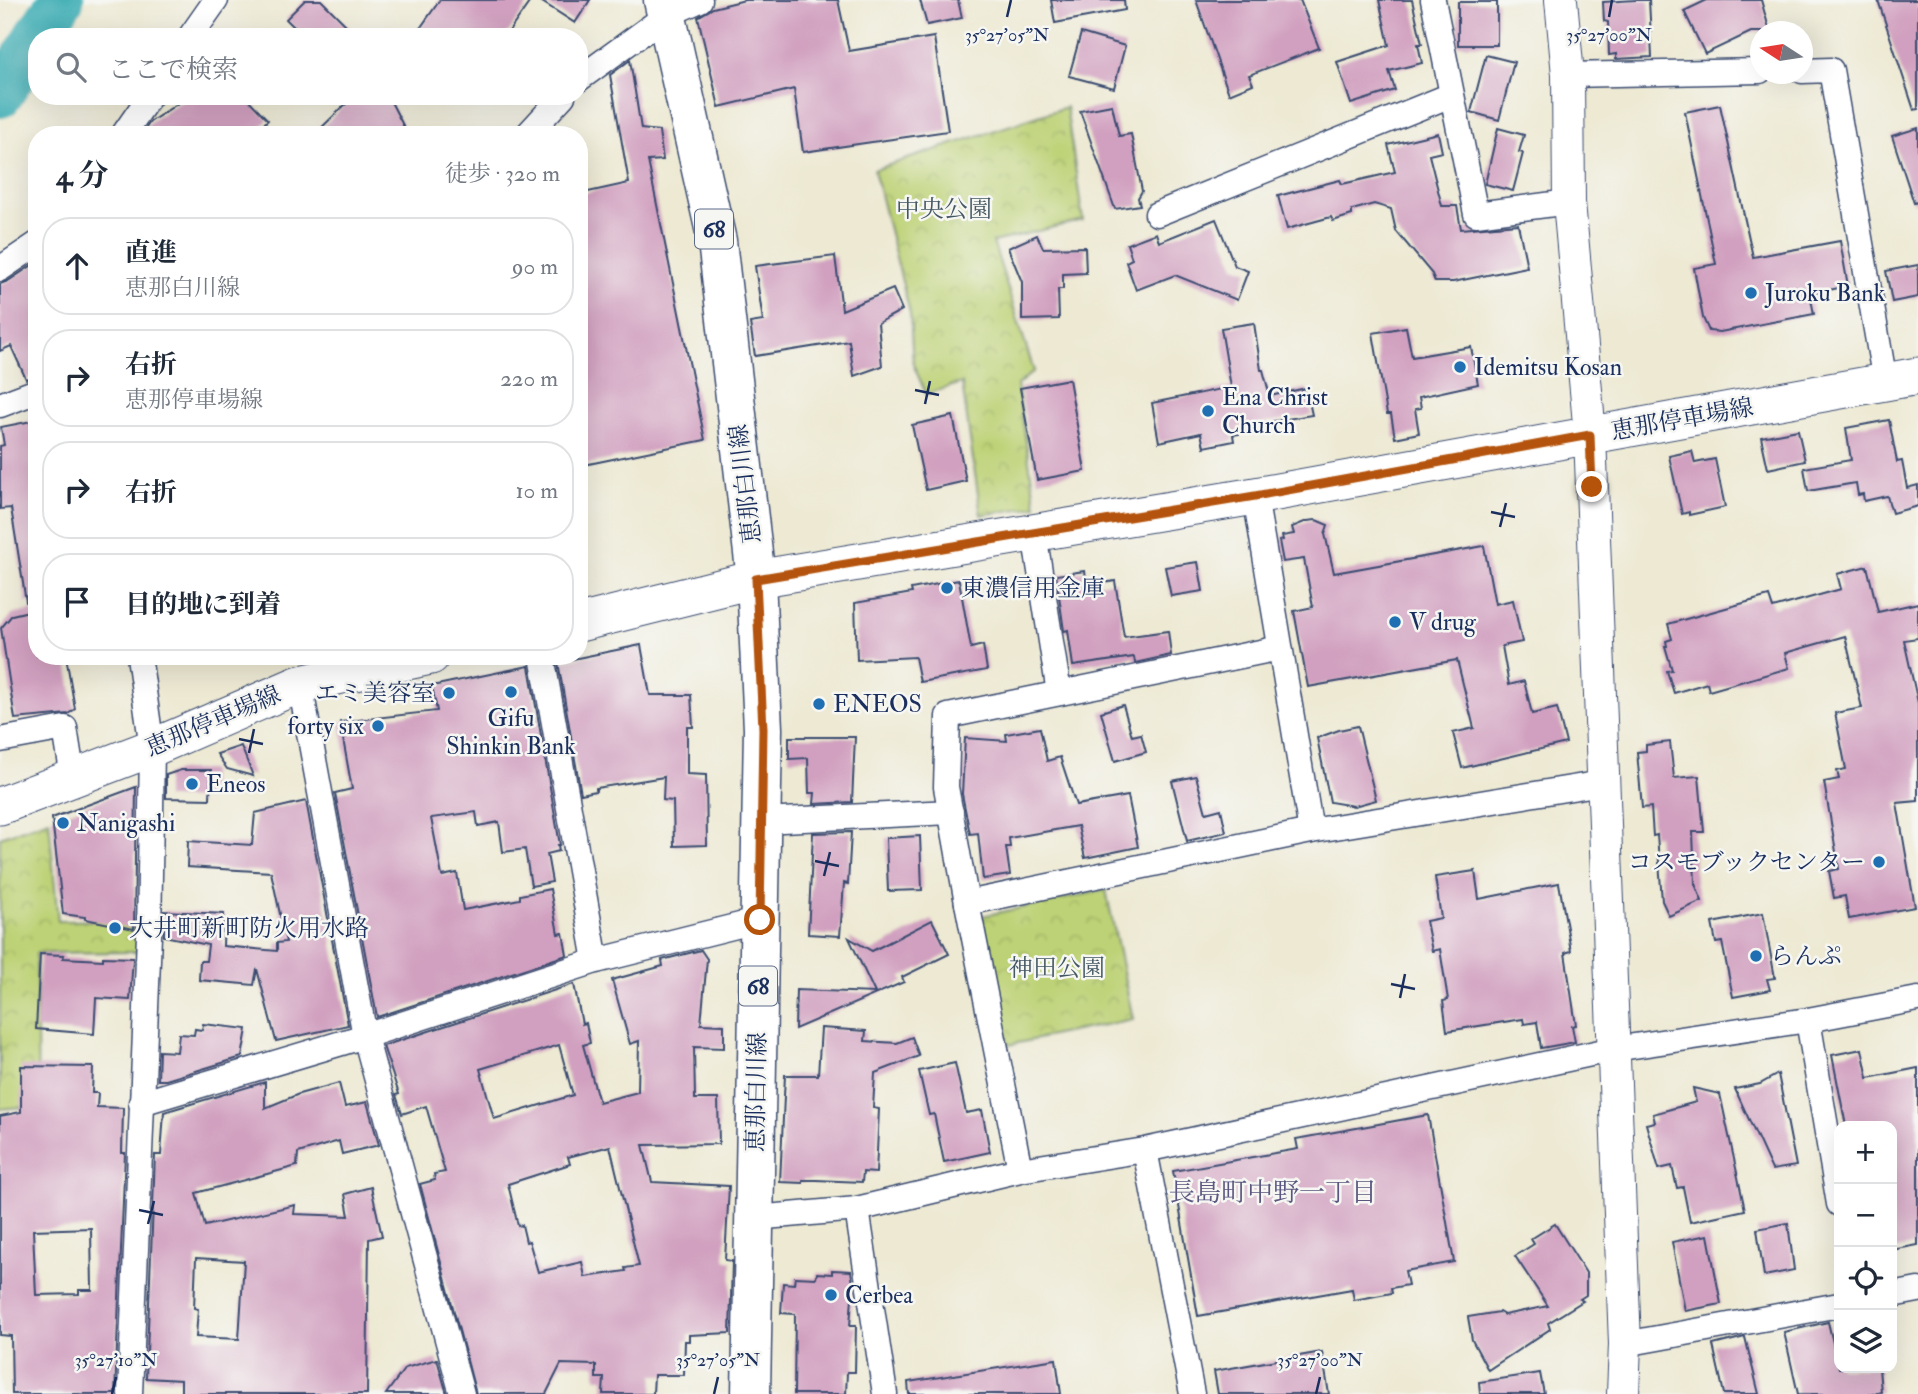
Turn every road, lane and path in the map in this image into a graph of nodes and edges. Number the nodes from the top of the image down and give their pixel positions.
1 (216, 0) edge
2 (1433, 0) edge
3 (1561, 0) edge
4 (677, 5) edge
5 (196, 28) edge
6 (1750, 71) edge
7 (1813, 71) edge
8 (588, 72) edge
9 (1568, 75) junction
10 (1451, 95) junction
11 (144, 105) edge
12 (555, 105) edge
13 (129, 126) edge
14 (535, 126) edge
15 (1569, 202) junction
16 (1157, 214) dead end
17 (28, 250) edge
18 (0, 269) edge
19 (1901, 379) edge
20 (28, 394) edge
21 (0, 405) edge
22 (1590, 435) junction
23 (1255, 496) junction
24 (1034, 533) junction
25 (756, 579) junction
26 (588, 621) edge
27 (1280, 649) junction
28 (140, 665) edge
29 (389, 665) edge
30 (544, 665) edge
31 (300, 684) junction
32 (1059, 693) junction
33 (0, 740) edge
34 (152, 748) junction
35 (72, 778) junction
36 (1602, 783) junction
37 (0, 806) edge
38 (951, 812) junction
39 (761, 821) junction
40 (1311, 831) junction
41 (967, 903) junction
42 (760, 920) junction
43 (596, 961) junction
44 (1918, 999) edge
45 (1808, 1020) junction
46 (365, 1036) junction
47 (1614, 1049) junction
48 (141, 1103) junction
49 (1145, 1150) junction
50 (1020, 1170) junction
51 (1836, 1184) edge
52 (857, 1209) junction
53 (754, 1218) junction
54 (1918, 1290) edge
55 (1897, 1294) edge
56 (1834, 1306) edge
57 (1625, 1344) junction
58 (130, 1394) edge
59 (463, 1394) edge
60 (751, 1394) edge
61 (885, 1394) edge
62 (1192, 1394) edge
63 (1623, 1394) edge

1 - 5 street
2 - 10 street
3 - 9 street
4 - 8 street
4 - 25 main road, 恵那白川線 / 68
6 - 9 street
7 - 19 street
9 - 15 street
10 - 15 street
10 - 16 street
11 - 13 street
12 - 14 street
15 - 22 street
17 - 18 street
19 - 22 main road, 恵那停車場線
20 - 21 street
22 - 23 main road, 恵那停車場線
22 - 36 street
23 - 24 main road, 恵那停車場線
23 - 27 street
24 - 25 main road, 恵那停車場線
24 - 32 street
25 - 26 main road, 恵那停車場線
25 - 39 main road, 恵那白川線 / 68
27 - 32 street
27 - 40 street
28 - 34 street
29 - 31 main road, 恵那停車場線
30 - 43 street
31 - 34 main road, 恵那停車場線
31 - 46 street
32 - 38 street
33 - 35 street
34 - 35 main road, 恵那停車場線
34 - 48 street
35 - 37 main road, 恵那停車場線
36 - 40 street
36 - 47 street
38 - 39 street
38 - 41 street
39 - 42 main road, 恵那白川線 / 68
40 - 41 street
41 - 50 street
42 - 43 street
42 - 53 main road, 恵那白川線 / 68
43 - 46 street
44 - 45 street
45 - 47 street
45 - 51 street
46 - 48 street
46 - 59 street
47 - 49 street
47 - 57 street
48 - 58 street
49 - 50 street
49 - 62 street
50 - 52 street
52 - 53 street
52 - 61 street
53 - 60 main road, 恵那白川線 / 68
54 - 55 street
56 - 57 street
57 - 63 street

